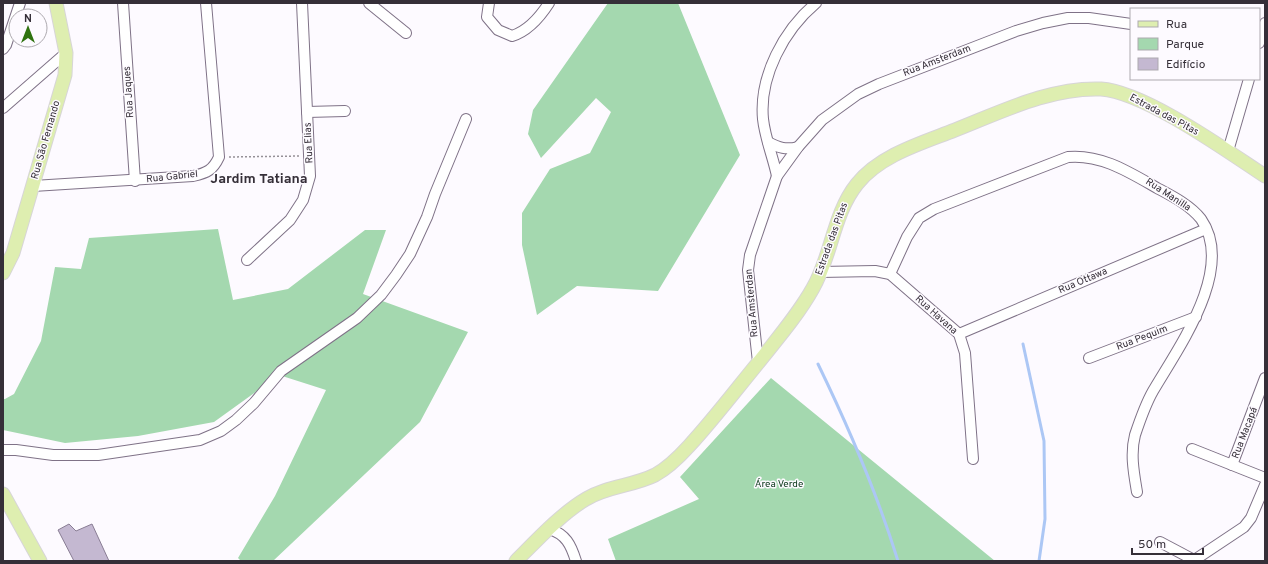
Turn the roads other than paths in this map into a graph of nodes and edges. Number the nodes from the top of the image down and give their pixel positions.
1 (20, 3) edge
2 (56, 3) edge
3 (123, 3) edge
4 (206, 3) edge
5 (302, 3) edge
6 (369, 3) edge
7 (489, 3) edge
8 (549, 3) edge
9 (816, 3) edge
10 (1265, 23) edge
11 (1130, 24) edge
12 (406, 33) dead end
13 (1260, 40) edge
14 (3, 49) edge
15 (66, 53) junction
16 (1249, 80) edge
17 (3, 108) edge
18 (345, 111) dead end
19 (307, 112) junction
20 (466, 119) dead end
21 (768, 142) junction
22 (798, 147) junction
23 (1228, 151) junction
24 (778, 176) junction
25 (1265, 176) edge
26 (135, 181) junction
27 (33, 186) junction
28 (1206, 229) junction
29 (247, 260) dead end
30 (820, 272) junction
31 (3, 273) edge
32 (890, 274) junction
33 (1196, 317) junction
34 (959, 334) junction
35 (1089, 358) dead end
36 (758, 362) junction
37 (1265, 378) edge
38 (1192, 449) dead end
39 (3, 450) edge
40 (973, 459) dead end
41 (1232, 465) junction
42 (1265, 478) edge
43 (1265, 485) edge
44 (1137, 492) dead end
45 (4, 497) edge
46 (549, 529) junction
47 (29, 540) junction
48 (1160, 542) dead end
49 (32, 561) edge
50 (40, 561) edge
51 (516, 561) edge
52 (576, 561) edge
53 (1194, 561) edge

1 - 14 street
2 - 15 main road, Rua São Fernando
3 - 26 street, Rua Jaques
4 - 26 street, Rua Gabriel
5 - 19 street, Rua Elias
6 - 12 street
7 - 8 street
9 - 21 street
10 - 13 street
11 - 22 street, Rua Amsterdam
15 - 17 street
15 - 27 main road, Rua São Fernando
16 - 23 street
18 - 19 street
19 - 29 street, Rua Elias
20 - 39 street
21 - 22 street
21 - 24 street
22 - 24 street, Rua Amsterdam
23 - 25 main road, Estrada das Pitas
23 - 30 main road, Estrada das Pitas
24 - 36 street, Rua Amsterdan
26 - 27 street, Rua Gabriel
27 - 31 main road, Rua São Fernando
28 - 32 street, Rua Manilla
28 - 33 street, Rua Manilla
28 - 34 street, Rua Ottawa
30 - 32 street
30 - 36 main road, Estrada das Pitas
32 - 34 street, Rua Havana
33 - 35 street, Rua Pequim
33 - 44 street, Rua Manilla
34 - 40 street, Rua Havana
36 - 46 main road, Estrada das Pitas
37 - 41 street, Rua Macapá
38 - 41 street
41 - 42 street
43 - 53 street
45 - 47 main road
46 - 51 main road, Estrada das Pitas
46 - 52 street
47 - 49 street
47 - 50 main road
48 - 53 street

